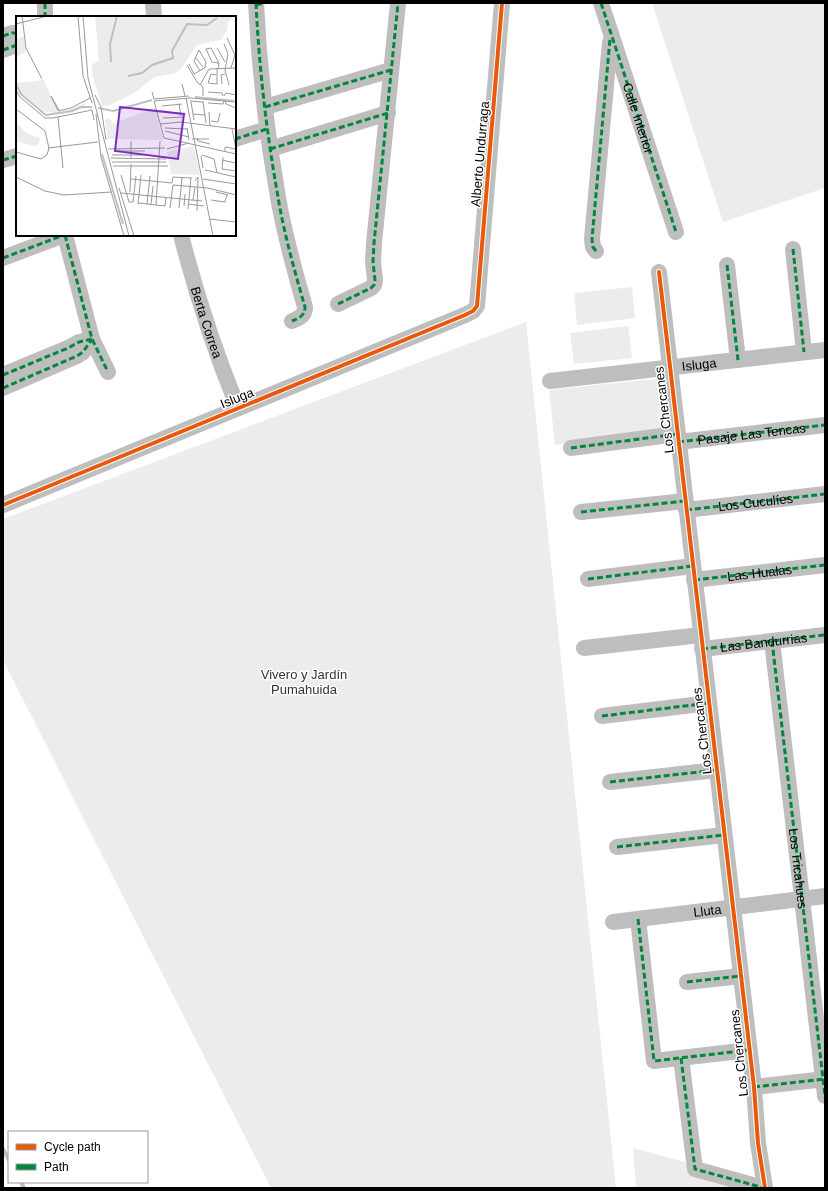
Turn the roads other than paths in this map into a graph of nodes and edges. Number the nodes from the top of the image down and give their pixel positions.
1 (45, 3) edge
2 (154, 3) edge
3 (398, 3) edge
4 (502, 3) edge
5 (600, 3) edge
6 (259, 4) edge
7 (45, 16) edge
8 (154, 16) edge
9 (16, 33) edge
10 (611, 35) junction
11 (3, 36) edge
12 (16, 45) edge
13 (3, 50) edge
14 (391, 70) junction
15 (265, 107) junction
16 (388, 113) junction
17 (267, 129) junction
18 (236, 138) edge
19 (270, 149) junction
20 (16, 156) edge
21 (3, 160) edge
22 (676, 232) dead end
23 (62, 236) edge
24 (65, 236) edge
25 (181, 236) edge
26 (793, 249) dead end
27 (596, 251) dead end
28 (3, 258) edge
29 (727, 265) dead end
30 (659, 272) dead end
31 (338, 304) dead end
32 (477, 306) joint
33 (292, 321) dead end
34 (92, 339) junction
35 (825, 350) edge
36 (804, 352) junction
37 (738, 360) junction
38 (670, 368) junction
39 (108, 372) dead end
40 (3, 375) edge
41 (550, 381) dead end
42 (3, 388) edge
43 (238, 408) junction
44 (825, 425) edge
45 (678, 438) junction
46 (571, 448) dead end
47 (825, 494) edge
48 (3, 505) edge
49 (686, 505) junction
50 (581, 512) dead end
51 (825, 564) edge
52 (694, 573) junction
53 (588, 579) dead end
54 (825, 635) edge
55 (772, 641) junction
56 (702, 642) junction
57 (584, 648) dead end
58 (709, 703) junction
59 (602, 716) dead end
60 (716, 770) junction
61 (610, 782) dead end
62 (724, 835) junction
63 (617, 847) dead end
64 (825, 896) edge
65 (802, 899) junction
66 (732, 907) junction
67 (638, 918) junction
68 (613, 922) dead end
69 (741, 976) junction
70 (687, 982) dead end
71 (749, 1050) junction
72 (681, 1058) junction
73 (824, 1079) edge
74 (754, 1087) junction
75 (825, 1096) edge
76 (765, 1188) edge

1 - 7 street
2 - 8 street
3 - 14 street
4 - 32 street, Alberto Undurraga
5 - 10 street, Calle Interior
6 - 15 street
9 - 11 street
10 - 22 street, Calle Interior
10 - 27 street
12 - 13 street
14 - 15 street
14 - 16 street
15 - 17 street
16 - 19 street
16 - 31 street
17 - 18 street
17 - 19 street
19 - 33 street
20 - 21 street
23 - 28 street
24 - 34 street
25 - 43 street, Berta Correa
26 - 36 street
29 - 37 street
30 - 38 street, Los Chercanes
32 - 43 street, Isluga
34 - 39 street
34 - 40 street
34 - 42 street
35 - 36 street, Isluga
36 - 37 street, Isluga
37 - 38 street, Isluga
38 - 41 street, Isluga
38 - 45 street, Los Chercanes
43 - 48 street, Isluga
44 - 45 street, Pasaje Las Tencas
45 - 46 street, Pasaje Las Tencas
45 - 49 street, Los Chercanes
47 - 49 street, Los Cuculíes
49 - 50 street, Los Cuculíes
49 - 52 street, Los Chercanes
51 - 52 street, Las Hualas
52 - 53 street, Las Hualas
52 - 56 street, Los Chercanes
54 - 55 street, Las Bandurrias
55 - 56 street, Las Bandurrias
55 - 65 street, Los Tricahues
56 - 57 street, Las Bandurrias
56 - 58 street, Los Chercanes
58 - 59 street
58 - 60 street, Los Chercanes
60 - 61 street
60 - 62 street, Los Chercanes
62 - 63 street
62 - 66 street, Los Chercanes
64 - 65 street, Lluta
65 - 66 street, Lluta
65 - 73 street, Los Tricahues
66 - 67 street, Lluta
66 - 69 street, Los Chercanes
67 - 68 street, Lluta
67 - 72 street
69 - 70 street
69 - 71 street, Los Chercanes
71 - 72 street
71 - 74 street, Los Chercanes
72 - 76 street
73 - 74 street
73 - 75 street, Los Tricahues
74 - 76 street, Los Chercanes

